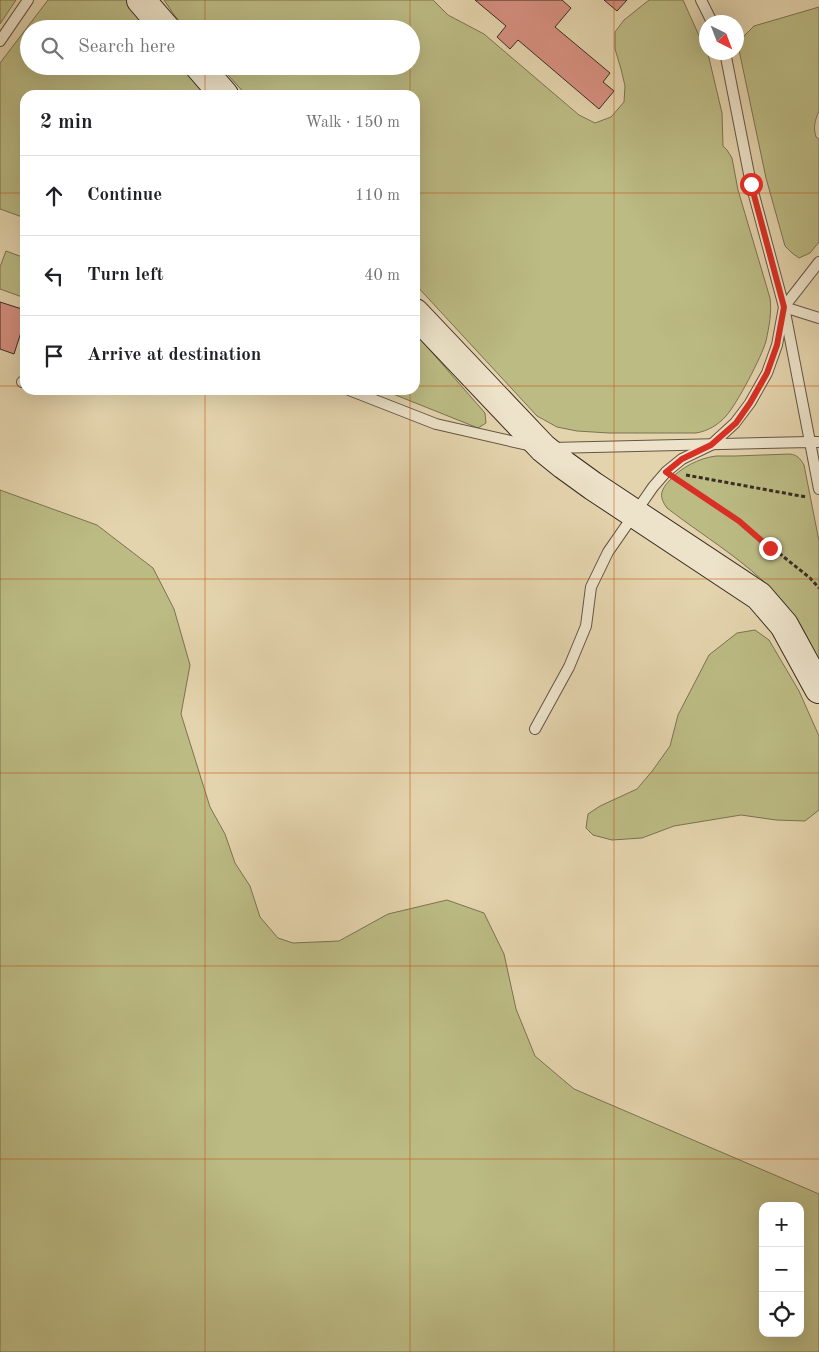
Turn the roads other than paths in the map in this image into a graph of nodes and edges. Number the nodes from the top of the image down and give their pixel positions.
1 (28, 0) edge
2 (141, 0) edge
3 (701, 0) edge
4 (708, 15) edge
5 (158, 20) edge
6 (0, 41) edge
7 (727, 60) edge
8 (207, 75) edge
9 (220, 90) edge
10 (819, 262) edge
11 (784, 307) junction
12 (420, 318) edge
13 (819, 318) edge
14 (362, 395) edge
15 (814, 442) edge
16 (711, 445) junction
17 (544, 448) junction
18 (819, 489) edge
19 (635, 514) junction
20 (819, 689) edge
21 (535, 729) dead end

1 - 6 lane
2 - 5 main road
3 - 4 lane
7 - 11 lane
8 - 9 main road
10 - 11 lane
11 - 13 lane
11 - 15 lane
11 - 16 lane
12 - 17 main road
14 - 17 lane
15 - 16 lane
15 - 18 lane
16 - 17 lane
16 - 19 lane
17 - 19 main road
19 - 20 main road
19 - 21 lane

